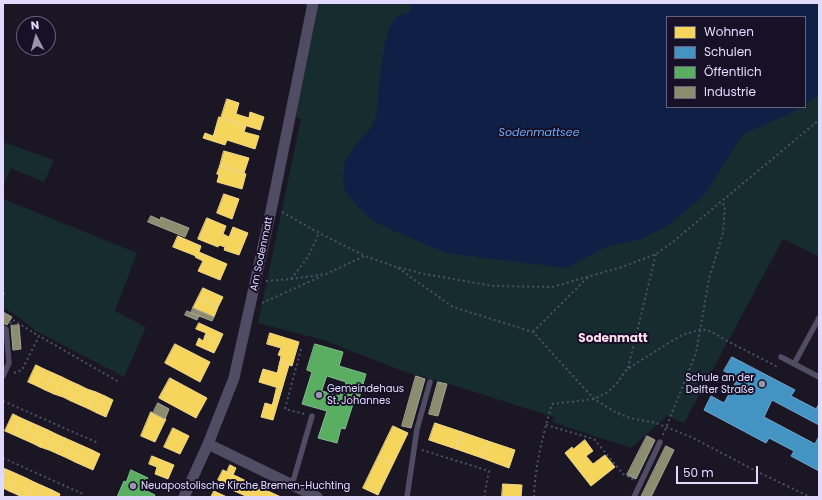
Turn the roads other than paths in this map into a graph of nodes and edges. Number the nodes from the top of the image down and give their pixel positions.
1 (313, 3) edge
2 (819, 318) edge
3 (5, 328) edge
4 (781, 357) road end
5 (794, 364) junction
6 (3, 376) edge
7 (819, 377) edge
8 (430, 382) dead end
9 (312, 416) road end
10 (660, 442) dead end
11 (208, 444) junction
12 (292, 485) junction
13 (184, 497) edge
14 (318, 497) edge
15 (407, 497) edge
16 (634, 497) edge

1 - 11 street, Am Sodenmatt
2 - 5 lane
3 - 6 lane
4 - 5 lane
5 - 7 lane
8 - 15 lane
9 - 12 lane
10 - 16 lane
11 - 12 street
11 - 13 street, Am Sodenmatt
12 - 14 street

